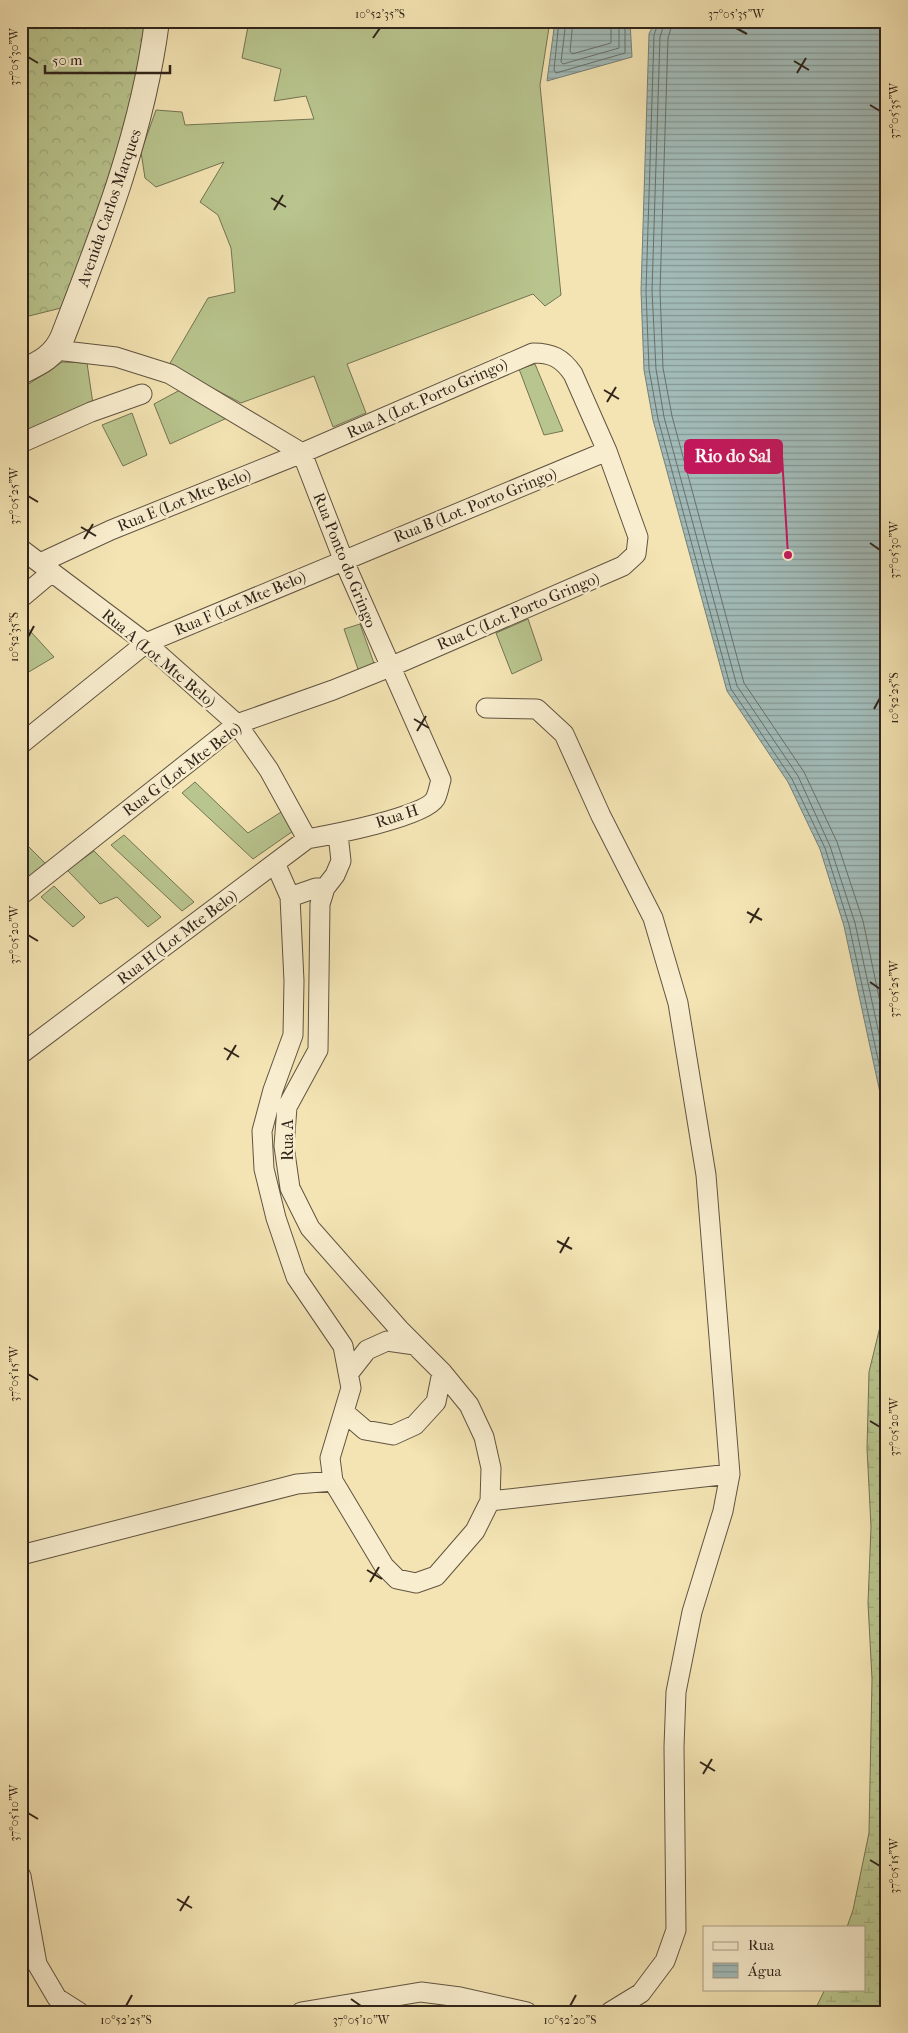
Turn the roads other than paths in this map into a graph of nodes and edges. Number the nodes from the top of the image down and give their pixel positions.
1 (157, 21) edge
2 (56, 350) junction
3 (21, 372) edge
4 (142, 394) dead end
5 (21, 443) edge
6 (607, 451) junction
7 (302, 453) junction
8 (21, 549) edge
9 (343, 559) junction
10 (46, 568) junction
11 (21, 598) edge
12 (146, 643) junction
13 (390, 667) junction
14 (486, 708) dead end
15 (237, 724) junction
16 (21, 744) edge
17 (440, 780) joint
18 (338, 834) junction
19 (307, 838) junction
20 (275, 863) junction
21 (325, 888) junction
22 (23, 890) edge
23 (290, 897) junction
24 (21, 1054) edge
25 (382, 1308) junction
26 (386, 1341) junction
27 (415, 1345) junction
28 (343, 1346) junction
29 (367, 1350) junction
30 (442, 1372) junction
31 (349, 1373) junction
32 (344, 1412) junction
33 (730, 1474) junction
34 (333, 1481) junction
35 (490, 1501) junction
36 (21, 1555) edge
37 (21, 1876) edge
38 (79, 2012) edge
39 (301, 2012) edge
40 (527, 2012) edge
41 (610, 2012) edge

1 - 2 street, Avenida Carlos Marques
2 - 3 street
2 - 7 street
4 - 5 street
6 - 7 street, Rua A (Lot. Porto Gringo)
6 - 9 street, Rua B (Lot. Porto Gringo)
6 - 13 street, Rua C (Lot. Porto Gringo)
7 - 9 street, Rua Ponto do Gringo
7 - 10 street, Rua E (Lot Mte Belo)
8 - 10 street, Rua A (Lot Mte Belo)
9 - 12 street, Rua F (Lot Mte Belo)
9 - 13 street, Rua Ponto do Gringo
10 - 11 street, Rua E (Lot Mte Belo)
10 - 12 street, Rua A (Lot Mte Belo)
12 - 15 street, Rua A (Lot Mte Belo)
12 - 16 street, Rua F (Lot Mte Belo)
13 - 15 street, Rua G (Lot Mte Belo)
13 - 17 street, Rua Ponto do Gringo
14 - 33 street
15 - 19 street, Rua A (Lot Mte Belo)
15 - 22 street, Rua G (Lot Mte Belo)
17 - 18 street, Rua H
18 - 19 street
18 - 21 street, Rua A
19 - 20 street, Rua H (Lot Mte Belo)
20 - 23 street, Rua A
20 - 24 street, Rua H (Lot Mte Belo)
21 - 23 street
21 - 25 street, Rua A
23 - 28 street, Rua A
25 - 26 street
25 - 27 street, Rua A
26 - 27 street
26 - 29 street
27 - 30 street, Rua A
28 - 29 street
28 - 31 street, Rua A
29 - 31 street
30 - 32 street
30 - 35 street, Rua A
31 - 32 street, Rua A
32 - 34 street, Rua A
33 - 35 street
33 - 41 street
34 - 35 street
34 - 36 street
37 - 38 street
39 - 40 street

